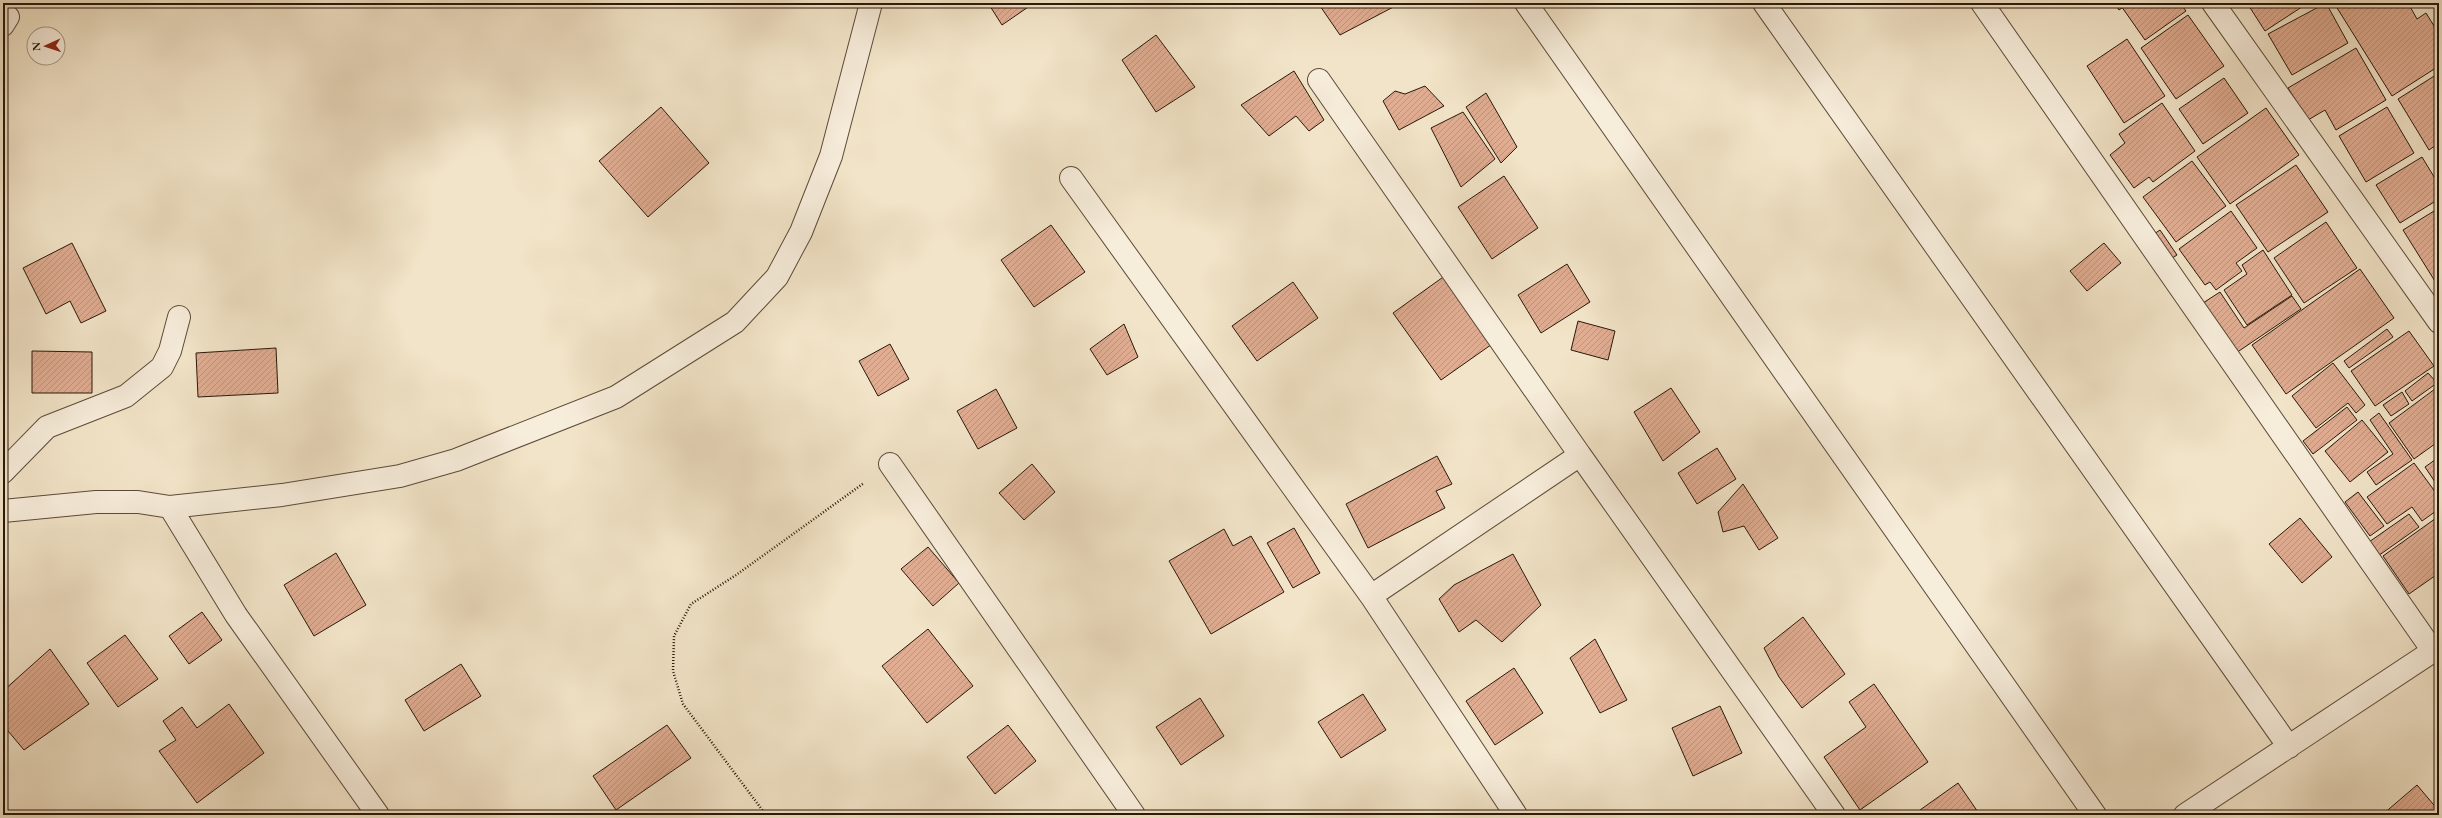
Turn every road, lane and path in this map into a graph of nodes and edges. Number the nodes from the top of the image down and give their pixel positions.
1 (870, 3) edge
2 (1526, 3) edge
3 (1764, 3) edge
4 (1982, 3) edge
5 (2213, 3) edge
6 (1319, 80) dead end
7 (1071, 178) dead end
8 (179, 317) dead end
9 (2439, 322) edge
10 (1580, 455) junction
11 (890, 464) joint
12 (3, 472) edge
13 (170, 507) junction
14 (3, 511) edge
15 (1371, 596) junction
16 (2436, 649) edge
17 (2289, 747) junction
18 (378, 815) edge
19 (766, 815) edge
20 (1134, 815) edge
21 (1516, 815) edge
22 (1834, 815) edge
23 (2095, 815) edge
24 (2185, 815) edge

1 - 13 street
2 - 23 street
3 - 17 street
4 - 16 street
5 - 9 street
6 - 10 street
7 - 15 street
8 - 12 street
10 - 15 street
10 - 22 street
11 - 19 path
11 - 20 street
13 - 14 street
13 - 18 street
15 - 21 street
16 - 17 street
17 - 24 street

